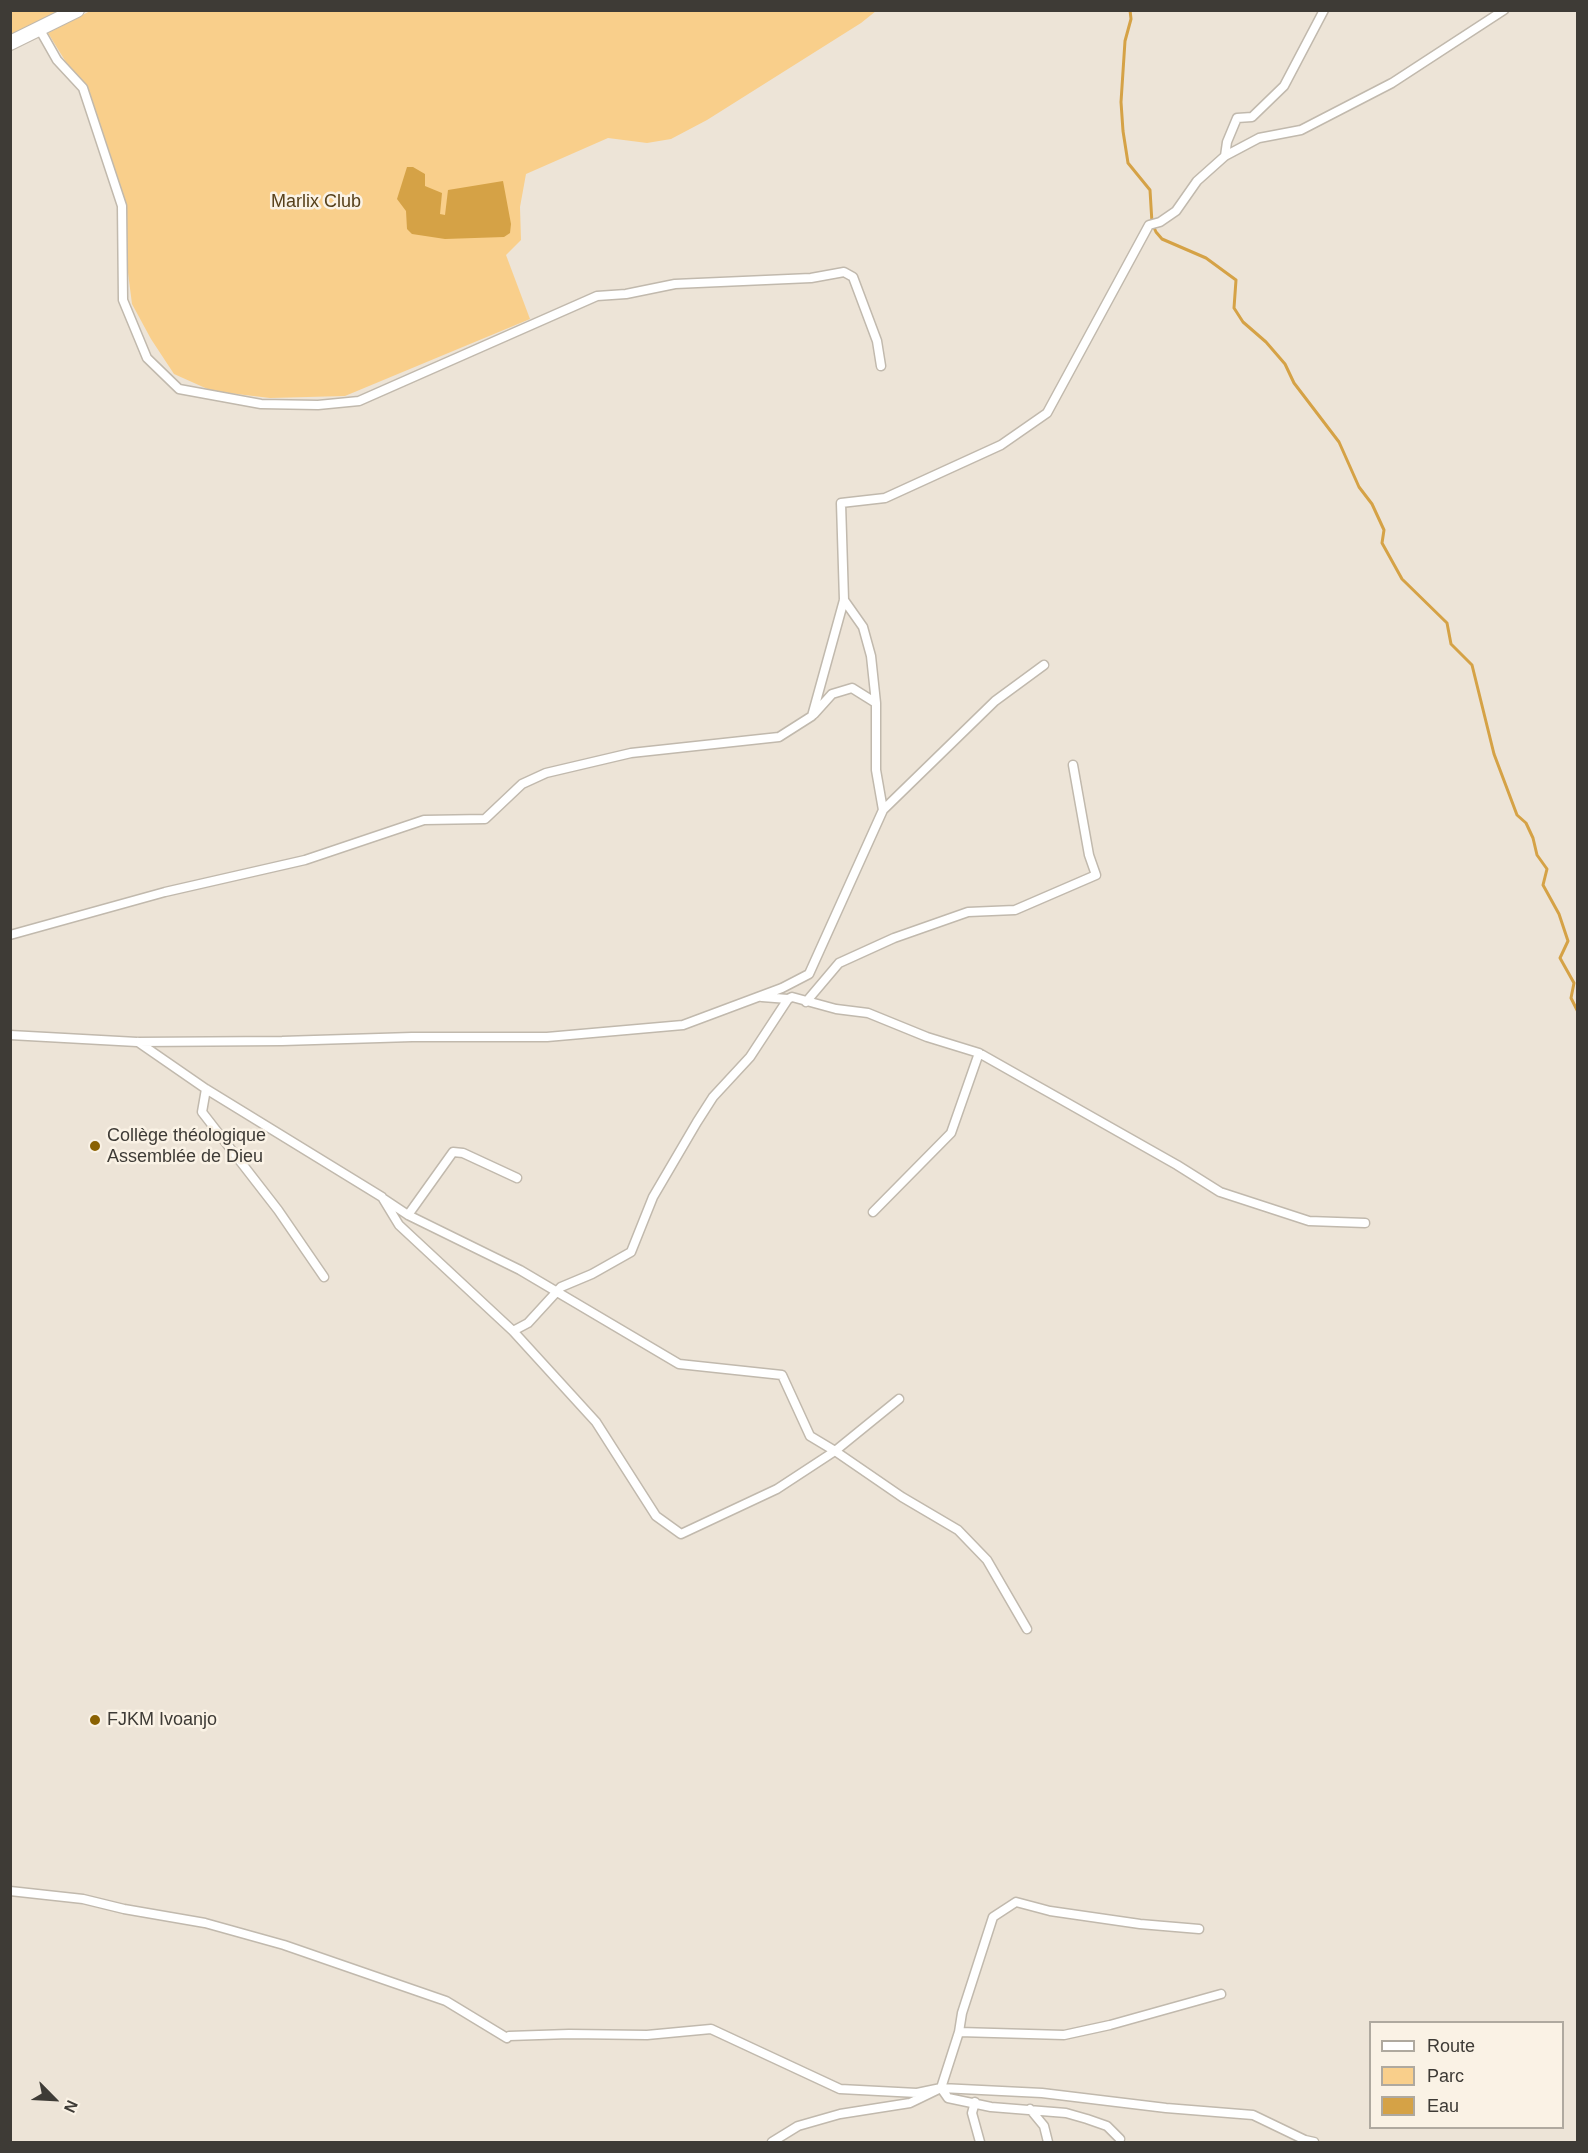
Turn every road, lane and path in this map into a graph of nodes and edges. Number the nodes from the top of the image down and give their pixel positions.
1 (77, 10) edge
2 (1324, 10) edge
3 (1504, 10) edge
4 (40, 30) junction
5 (10, 43) edge
6 (1225, 156) junction
7 (881, 366) dead end
8 (844, 600) junction
9 (1044, 665) dead end
10 (876, 703) junction
11 (812, 716) junction
12 (1073, 765) dead end
13 (883, 810) junction
14 (10, 935) edge
15 (759, 997) junction
16 (788, 999) junction
17 (806, 1002) junction
18 (10, 1035) edge
19 (137, 1042) junction
20 (979, 1053) junction
21 (206, 1089) junction
22 (517, 1178) dead end
23 (381, 1197) junction
24 (873, 1212) dead end
25 (408, 1215) junction
26 (1365, 1223) dead end
27 (324, 1277) dead end
28 (557, 1292) junction
29 (513, 1331) junction
30 (899, 1399) dead end
31 (835, 1451) junction
32 (1027, 1629) dead end
33 (10, 1891) edge
34 (1199, 1929) dead end
35 (1221, 1994) dead end
36 (959, 2032) junction
37 (941, 2088) junction
38 (975, 2102) junction
39 (1030, 2109) junction
40 (1120, 2139) dead end
41 (772, 2142) edge
42 (980, 2142) edge
43 (1048, 2142) edge
44 (1314, 2142) edge

1 - 4 main road
2 - 6 street
3 - 6 street
4 - 5 main road
4 - 7 street
6 - 8 street
8 - 10 street
8 - 11 street
9 - 13 street
10 - 11 street
10 - 13 street
11 - 14 street
12 - 17 street
13 - 15 street
15 - 16 street
15 - 19 street
16 - 17 street
16 - 28 street
17 - 20 street
18 - 19 street
19 - 21 street
20 - 24 street
20 - 26 street
21 - 23 street
21 - 27 street
22 - 25 street
23 - 25 street
23 - 29 street
25 - 28 street
28 - 29 street
28 - 31 street
29 - 31 street
30 - 31 street
31 - 32 street
33 - 37 street
34 - 36 street
35 - 36 street
36 - 37 street
37 - 38 street
37 - 41 street
37 - 44 street
38 - 39 street
38 - 42 street
39 - 40 street
39 - 43 street

